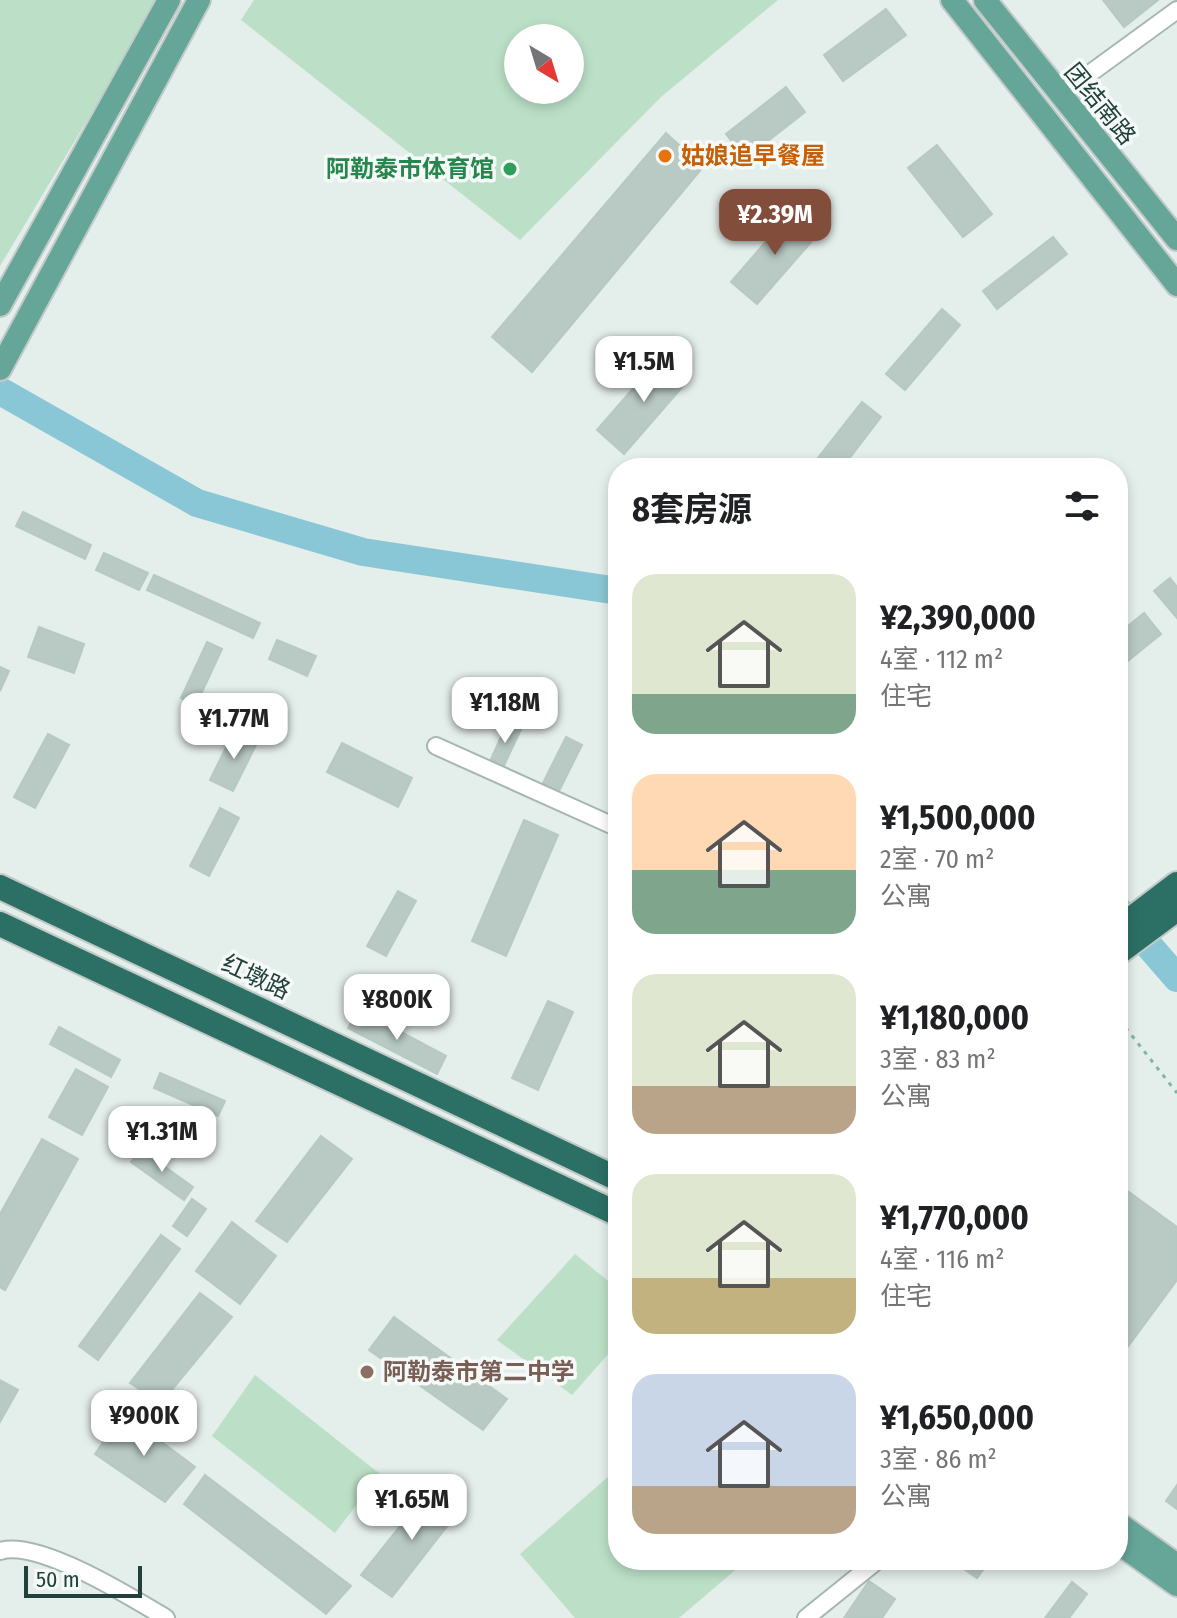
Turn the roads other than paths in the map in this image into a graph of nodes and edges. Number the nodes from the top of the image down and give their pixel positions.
1 (169, 0) edge
2 (199, 0) edge
3 (952, 0) edge
4 (985, 0) edge
5 (1177, 10) edge
6 (1059, 96) junction
7 (1177, 239) edge
8 (1177, 285) edge
9 (0, 305) edge
10 (0, 369) edge
11 (436, 746) dead end
12 (608, 823) edge
13 (1177, 884) edge
14 (0, 887) edge
15 (1177, 909) edge
16 (1128, 921) edge
17 (0, 924) edge
18 (1128, 946) edge
19 (608, 1174) edge
20 (608, 1209) edge
21 (1128, 1530) edge
22 (1128, 1550) edge
23 (0, 1551) edge
24 (1177, 1565) edge
25 (866, 1570) edge
26 (1177, 1585) edge
27 (166, 1618) edge
28 (806, 1618) edge

1 - 9 main road
2 - 10 main road
3 - 8 main road
4 - 6 main road, 团结南路
5 - 6 street
6 - 7 main road, 团结南路
11 - 12 street
13 - 16 highway
14 - 19 highway, 红墩路
15 - 18 highway
17 - 20 highway
21 - 24 main road
22 - 26 main road
23 - 27 street
25 - 28 street

